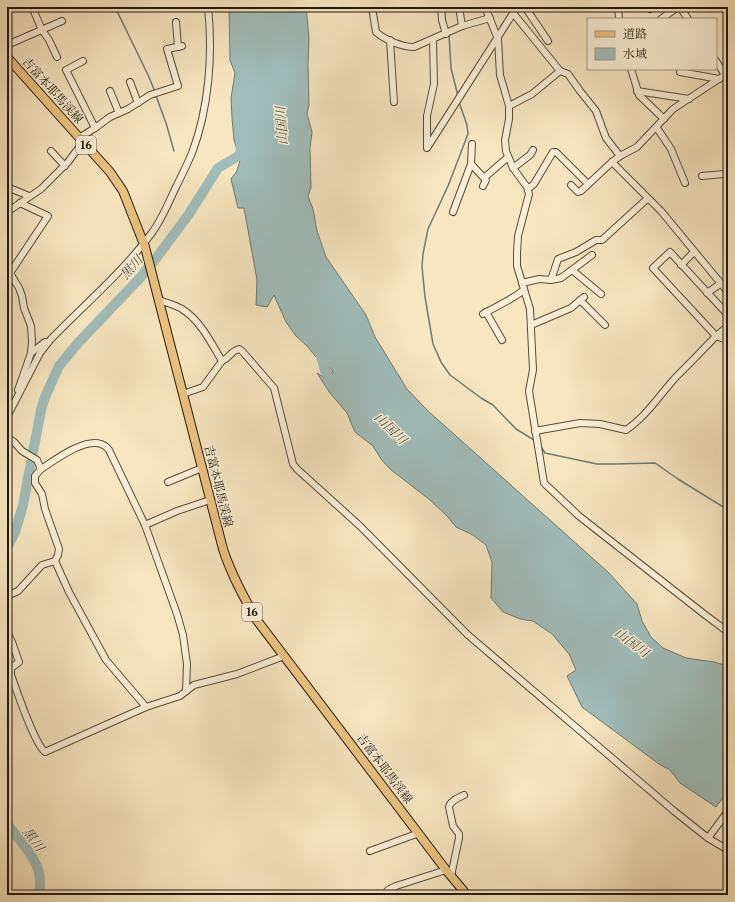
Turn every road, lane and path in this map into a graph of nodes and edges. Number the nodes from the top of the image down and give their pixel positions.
1 (32, 7) edge
2 (208, 7) edge
3 (372, 7) edge
4 (441, 7) edge
5 (460, 7) edge
6 (485, 7) edge
7 (517, 7) edge
8 (525, 7) edge
9 (618, 7) edge
10 (679, 7) edge
11 (513, 13) junction
12 (490, 18) junction
13 (619, 18) edge
14 (662, 18) edge
15 (687, 18) edge
16 (62, 21) dead end
17 (176, 22) dead end
18 (462, 26) junction
19 (42, 30) junction
20 (446, 34) junction
21 (498, 39) junction
22 (390, 40) junction
23 (433, 40) junction
24 (548, 42) dead end
25 (7, 45) edge
26 (7, 57) edge
27 (57, 57) dead end
28 (83, 61) dead end
29 (717, 63) edge
30 (632, 70) edge
31 (560, 71) junction
32 (680, 72) dead end
33 (727, 78) edge
34 (719, 79) junction
35 (130, 82) dead end
36 (110, 91) dead end
37 (637, 91) junction
38 (689, 99) junction
39 (394, 102) dead end
40 (138, 103) junction
41 (509, 106) junction
42 (119, 113) junction
43 (664, 119) junction
44 (95, 128) junction
45 (657, 128) junction
46 (81, 140) junction
47 (472, 144) dead end
48 (533, 150) dead end
49 (52, 151) dead end
50 (620, 156) junction
51 (508, 157) junction
52 (612, 162) junction
53 (471, 164) junction
54 (65, 166) junction
55 (513, 168) junction
56 (728, 172) edge
57 (702, 176) dead end
58 (484, 178) junction
59 (685, 183) dead end
60 (588, 184) junction
61 (571, 185) dead end
62 (483, 186) dead end
63 (7, 187) edge
64 (528, 189) junction
65 (29, 196) junction
66 (648, 199) junction
67 (20, 203) junction
68 (7, 212) edge
69 (452, 212) dead end
70 (144, 245) junction
71 (694, 252) junction
72 (592, 255) dead end
73 (681, 265) junction
74 (572, 270) junction
75 (9, 271) edge
76 (551, 280) junction
77 (522, 283) junction
78 (720, 284) junction
79 (524, 290) junction
80 (728, 292) edge
81 (708, 293) junction
82 (600, 294) dead end
83 (159, 300) junction
84 (728, 316) edge
85 (531, 325) junction
86 (605, 325) dead end
87 (728, 326) edge
88 (716, 336) junction
89 (502, 340) dead end
90 (728, 341) edge
91 (47, 343) junction
92 (31, 353) junction
93 (222, 362) junction
94 (19, 392) junction
95 (183, 394) junction
96 (7, 417) edge
97 (535, 431) junction
98 (7, 437) edge
99 (202, 468) junction
100 (41, 469) junction
101 (168, 482) dead end
102 (210, 500) junction
103 (145, 525) junction
104 (55, 561) junction
105 (7, 596) edge
106 (7, 632) edge
107 (728, 632) edge
108 (284, 656) junction
109 (186, 691) junction
110 (146, 708) junction
111 (464, 795) dead end
112 (728, 811) edge
113 (419, 833) junction
114 (710, 836) junction
115 (728, 850) edge
116 (370, 851) dead end
117 (448, 873) junction
118 (385, 895) edge
119 (467, 895) edge

1 - 19 street
2 - 70 street
3 - 22 street
4 - 20 street
5 - 18 street
6 - 12 street
7 - 11 street
8 - 24 street
9 - 13 street
10 - 14 street
10 - 15 street
11 - 21 street
11 - 31 street
12 - 18 street
12 - 21 street
16 - 19 street
17 - 40 street
18 - 20 street
19 - 25 street
19 - 27 street
20 - 23 street
21 - 23 street
21 - 41 street
22 - 23 street
22 - 39 street
26 - 46 main road, 吉富本耶馬渓線 / 16
28 - 44 street
29 - 33 street
30 - 37 street
31 - 41 street
31 - 50 street
32 - 34 street
33 - 34 street
34 - 38 street
35 - 40 street
36 - 42 street
37 - 38 street
37 - 43 street
38 - 43 street
40 - 42 street
41 - 51 street
42 - 44 street
43 - 45 street
44 - 46 street
45 - 50 street
45 - 59 street
46 - 54 street
46 - 70 main road, 吉富本耶馬渓線 / 16
47 - 53 street
48 - 55 street
49 - 54 street
50 - 52 street
51 - 55 street
51 - 58 street
52 - 60 street
52 - 66 street
53 - 58 street
53 - 69 street
54 - 65 street
55 - 64 street
56 - 57 street
58 - 62 street
60 - 61 street
60 - 64 street
63 - 65 street
64 - 77 street
65 - 67 street
66 - 71 street
66 - 76 street
67 - 68 street
67 - 75 street
70 - 83 main road, 吉富本耶馬渓線 / 16
70 - 91 street
71 - 73 street
71 - 78 street
72 - 74 street
73 - 81 street
73 - 88 street
74 - 76 street
74 - 82 street
75 - 92 street
76 - 77 street
77 - 79 street
78 - 80 street
78 - 81 street
79 - 85 street
79 - 89 street
81 - 84 street
83 - 93 street
83 - 95 main road, 吉富本耶馬渓線 / 16
85 - 86 street
85 - 97 street
87 - 88 street
88 - 90 street
88 - 97 street
91 - 92 street
91 - 94 street
92 - 94 street
93 - 95 street
93 - 114 street
94 - 96 street
95 - 99 main road, 吉富本耶馬渓線 / 16
97 - 107 street
98 - 100 street
99 - 101 street
99 - 102 main road, 吉富本耶馬渓線 / 16
100 - 103 street
100 - 104 street
102 - 103 street
102 - 108 main road, 吉富本耶馬渓線 / 16
103 - 109 street
104 - 105 street
104 - 110 street
106 - 110 street
108 - 109 street
108 - 113 main road, 吉富本耶馬渓線 / 16
109 - 110 street
111 - 117 street
112 - 114 street
113 - 116 street
113 - 117 main road, 吉富本耶馬渓線 / 16
114 - 115 street
117 - 118 street
117 - 119 main road, 吉富本耶馬渓線 / 16

